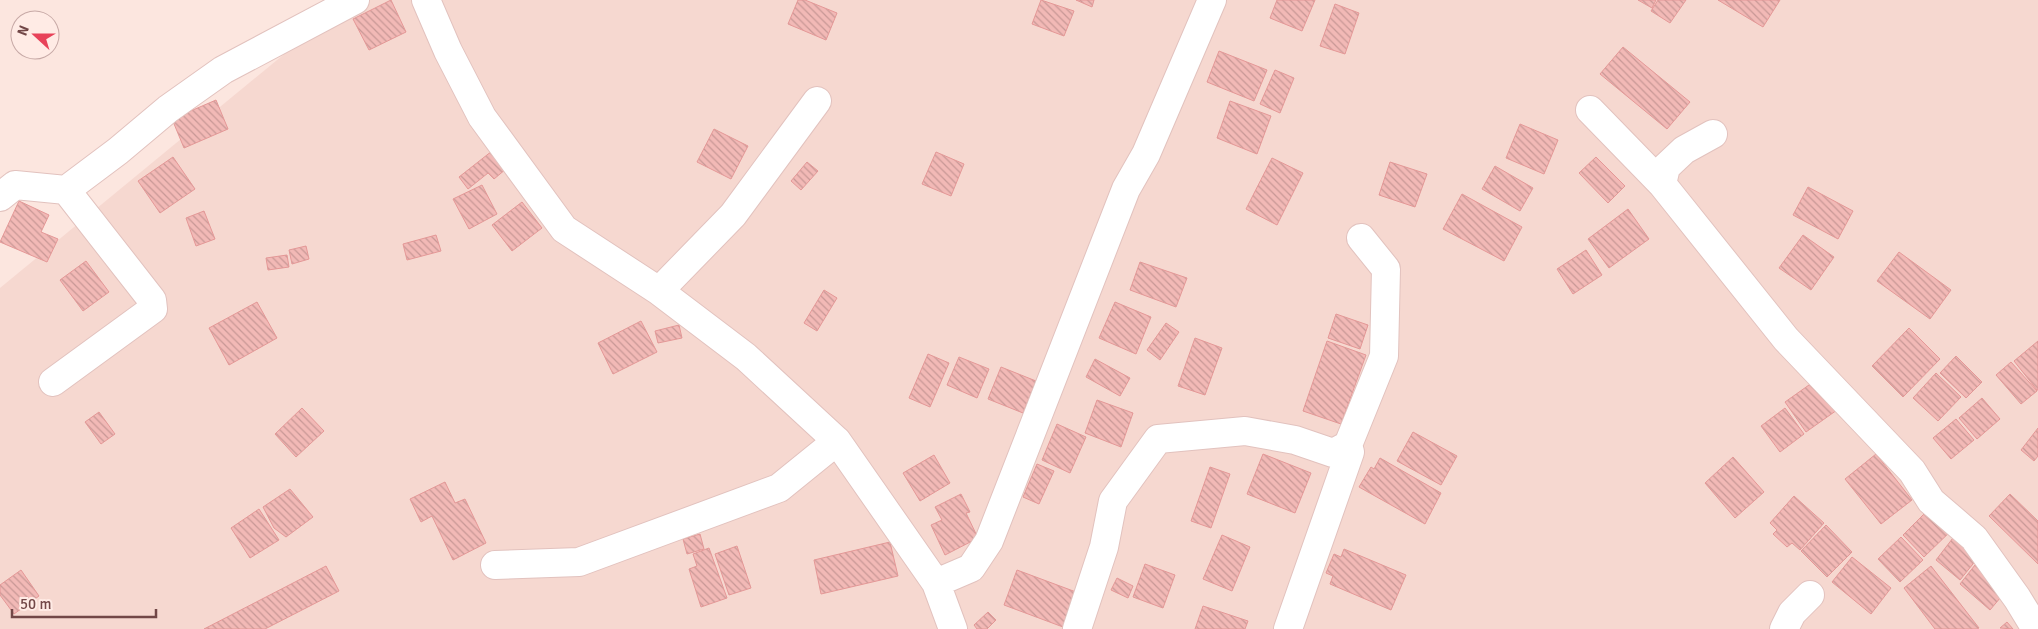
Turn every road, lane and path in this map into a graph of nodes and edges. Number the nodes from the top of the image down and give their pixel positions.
1 (355, 0) edge
2 (426, 0) edge
3 (1212, 0) edge
4 (817, 101) dead end
5 (1590, 110) dead end
6 (1713, 134) dead end
7 (1662, 184) junction
8 (66, 190) junction
9 (0, 197) edge
10 (1361, 238) dead end
11 (659, 291) junction
12 (53, 382) dead end
13 (838, 441) junction
14 (1348, 445) junction
15 (495, 565) dead end
16 (936, 583) junction
17 (1810, 595) dead end
18 (949, 628) edge
19 (1077, 629) edge
20 (1288, 629) edge
21 (1784, 629) edge
22 (2036, 629) edge

1 - 8 street
2 - 11 street
3 - 16 street
4 - 11 street
5 - 7 street
6 - 7 street
7 - 22 street
8 - 9 street
8 - 12 street
10 - 14 street
11 - 13 street
13 - 15 street
13 - 16 street
14 - 19 street
14 - 20 street
16 - 18 street
17 - 21 street

